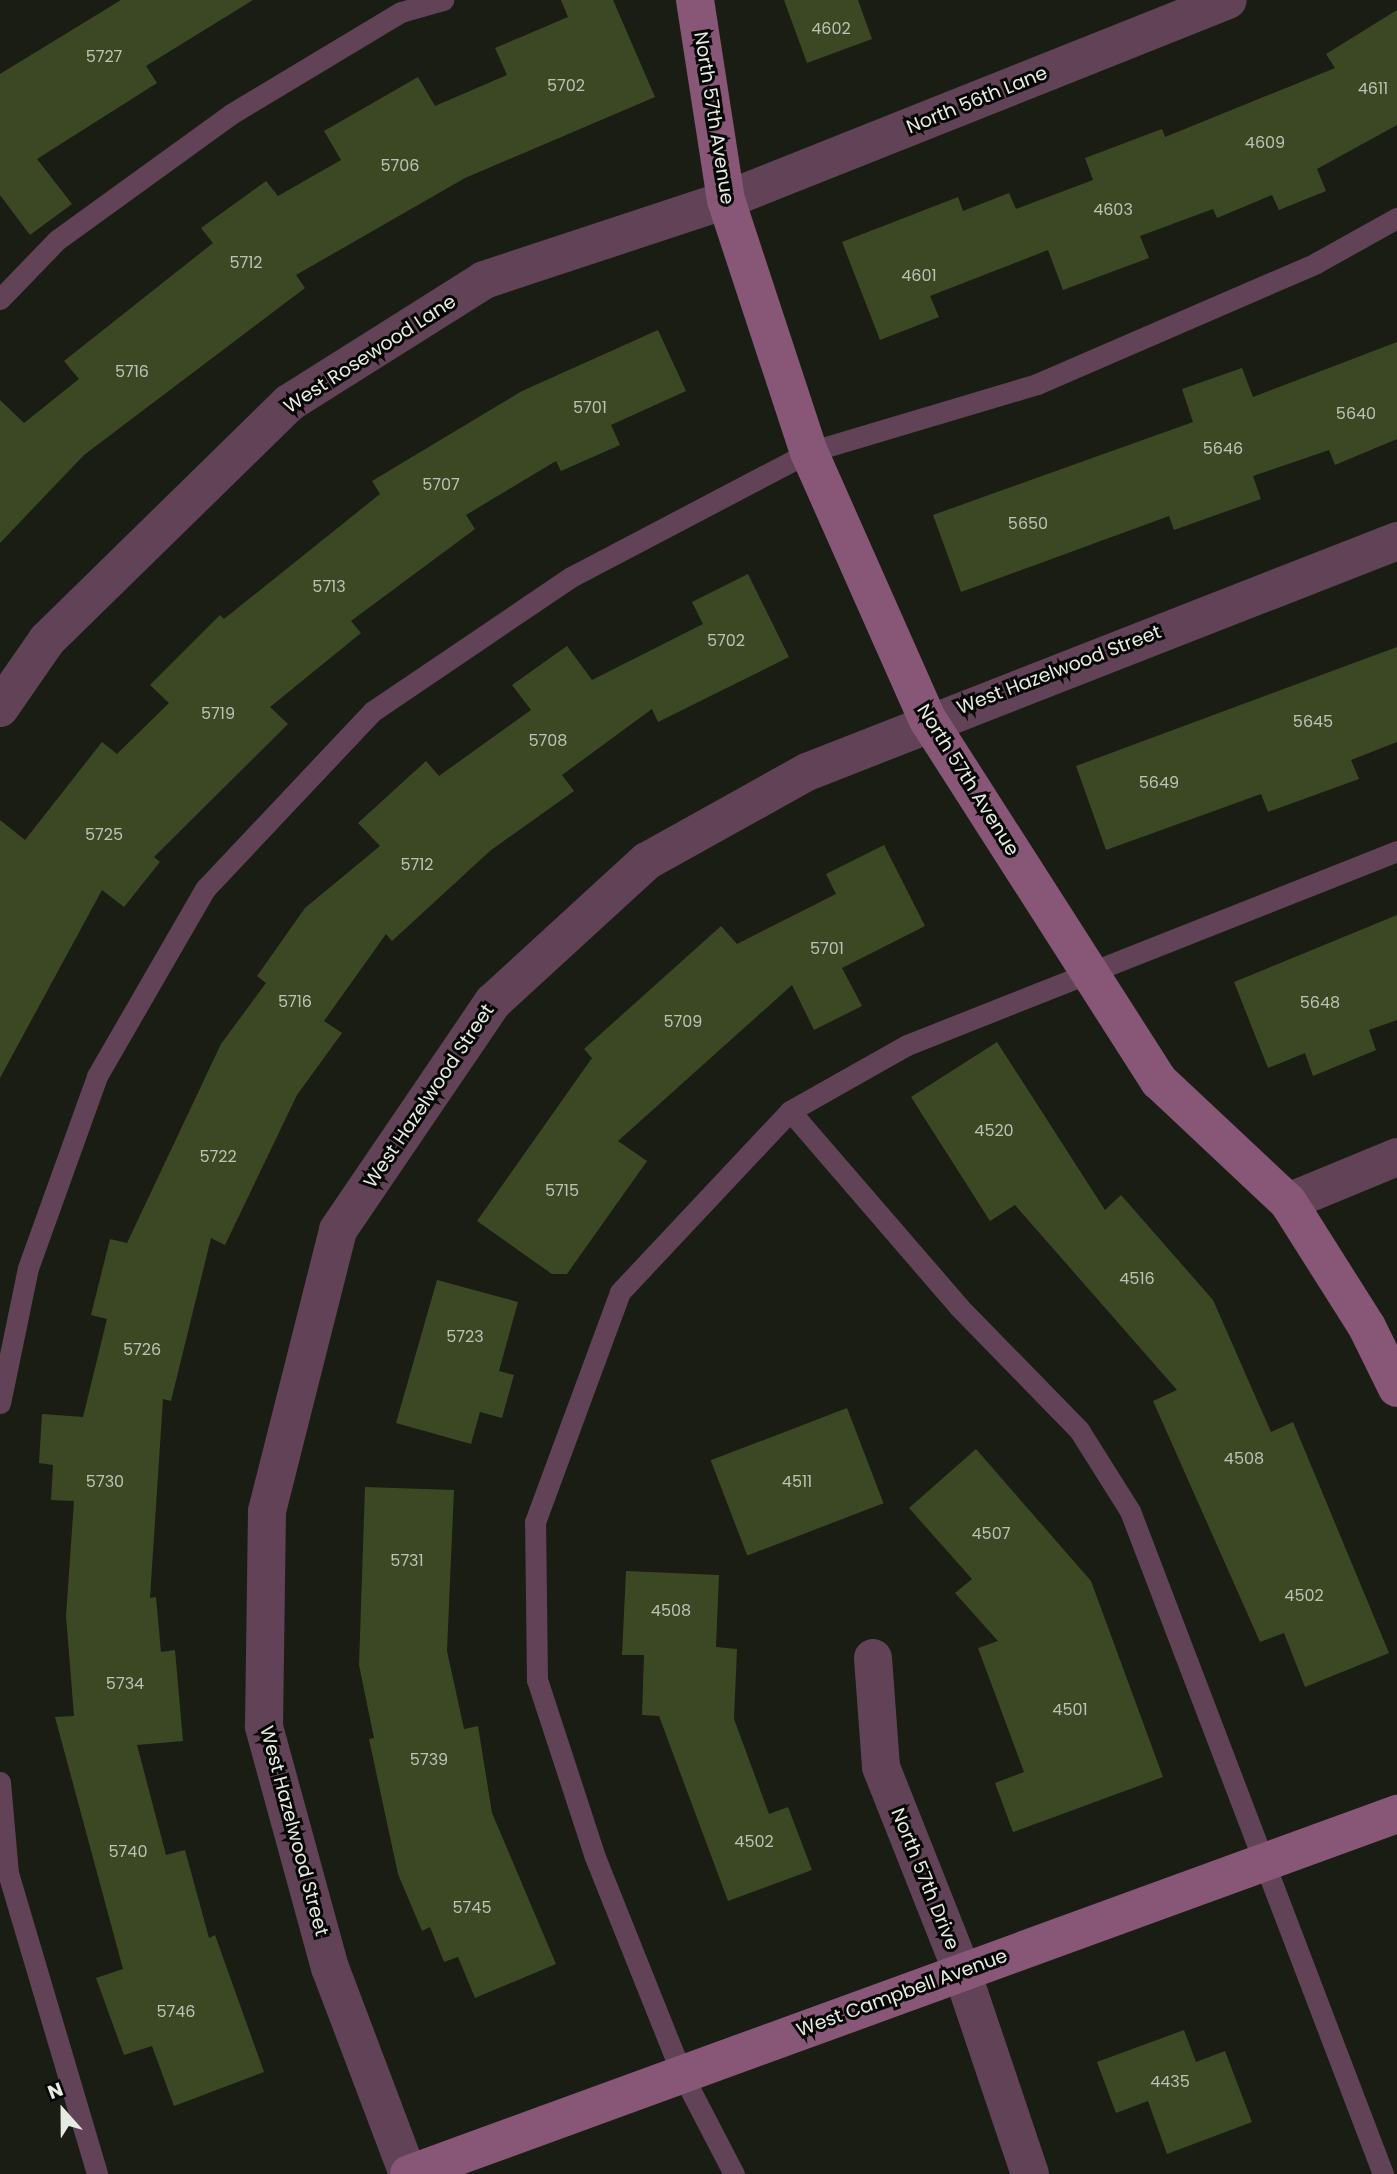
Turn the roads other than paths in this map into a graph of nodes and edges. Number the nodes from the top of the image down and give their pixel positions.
1 (443, 0) edge
2 (695, 0) edge
3 (1228, 0) edge
4 (401, 6) edge
5 (726, 200) junction
6 (1397, 218) edge
7 (0, 299) edge
8 (809, 452) junction
9 (1397, 541) edge
10 (0, 708) edge
11 (928, 720) junction
12 (1397, 851) edge
13 (1091, 974) junction
14 (790, 1111) junction
15 (1397, 1157) edge
16 (1288, 1202) junction
17 (1397, 1388) edge
18 (0, 1403) edge
19 (873, 1658) dead end
20 (0, 1782) edge
21 (1397, 1814) edge
22 (1265, 1862) junction
23 (962, 1972) junction
24 (681, 2072) junction
25 (97, 2174) edge
26 (408, 2174) edge
27 (734, 2174) edge
28 (1030, 2174) edge
29 (1383, 2174) edge

1 - 4 lane
2 - 5 street, North 57th Avenue
3 - 5 street, North 56th Lane
4 - 7 lane
5 - 8 street, North 57th Avenue
5 - 10 street, West Rosewood Lane
6 - 8 lane
8 - 11 street, North 57th Avenue
8 - 18 lane
9 - 11 street, West Hazelwood Street
11 - 13 street, North 57th Avenue
11 - 26 street, West Hazelwood Street
12 - 13 lane
13 - 14 lane
13 - 16 street, North 57th Avenue
14 - 22 lane
14 - 24 lane
15 - 16 street
16 - 17 street, North 57th Avenue
19 - 23 street, North 57th Drive
20 - 25 lane
21 - 22 street, West Campbell Avenue
22 - 23 street, West Campbell Avenue
22 - 29 lane
23 - 24 street, West Campbell Avenue
23 - 28 street, North 57th Drive
24 - 26 street, West Campbell Avenue
24 - 27 lane

